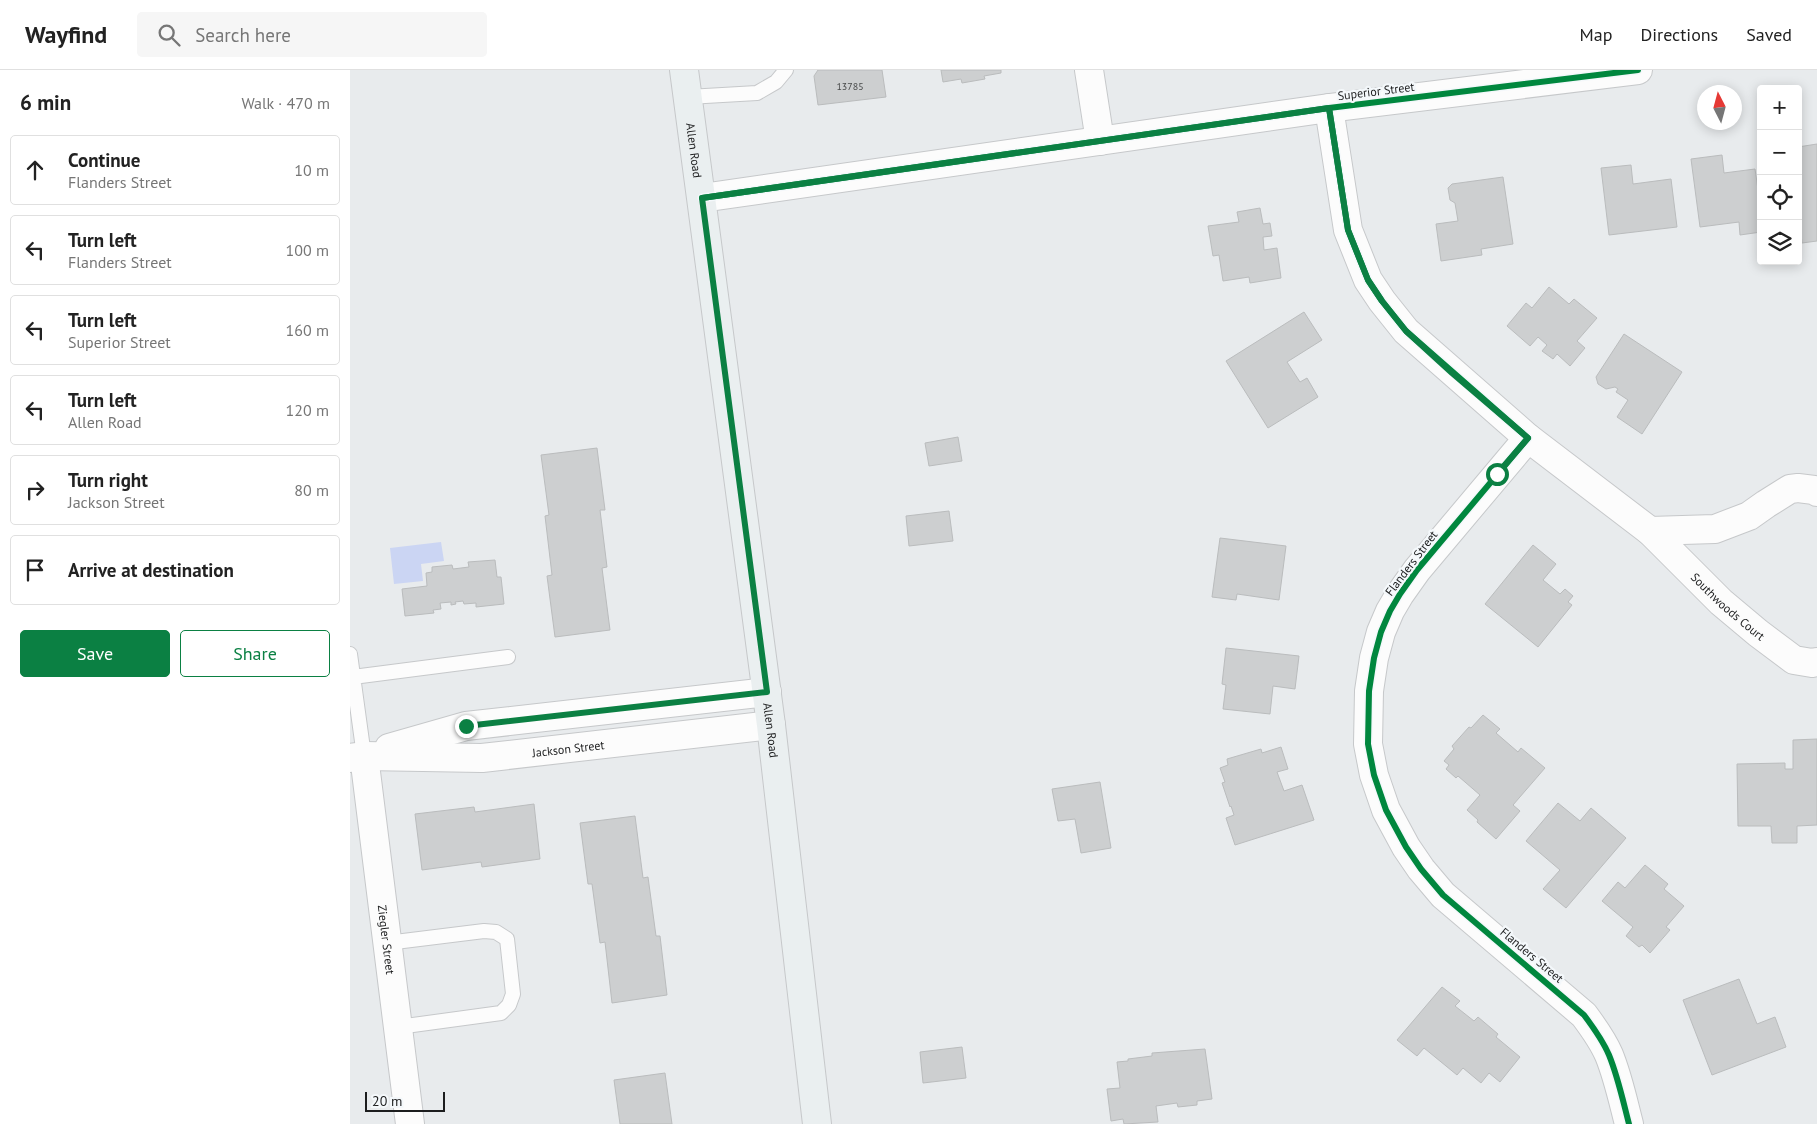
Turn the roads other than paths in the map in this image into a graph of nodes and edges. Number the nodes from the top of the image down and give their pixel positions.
1 (684, 70) edge
2 (786, 70) edge
3 (1089, 70) edge
4 (1638, 70) edge
5 (1496, 79) edge
6 (688, 97) junction
7 (1329, 108) junction
8 (1100, 141) junction
9 (702, 198) junction
10 (1528, 438) junction
11 (1817, 492) edge
12 (1650, 531) junction
13 (350, 654) edge
14 (508, 657) dead end
15 (1817, 662) edge
16 (353, 677) junction
17 (767, 692) junction
18 (772, 725) junction
19 (357, 757) edge
20 (387, 943) junction
21 (398, 1027) junction
22 (410, 1124) edge
23 (817, 1124) edge
24 (1629, 1124) edge

1 - 6 main road, Allen Road
2 - 6 lane
3 - 8 street
4 - 5 street, Superior Street
5 - 7 street, Superior Street
6 - 9 main road, Allen Road
7 - 8 street, Superior Street
7 - 10 street
8 - 9 street, Superior Street
9 - 17 main road, Allen Road
10 - 12 street, Southwoods Court
10 - 24 street, Flanders Street
11 - 12 street
12 - 15 street, Southwoods Court
13 - 16 lane
14 - 16 lane
16 - 19 lane
17 - 18 main road, Allen Road
17 - 19 street
18 - 19 street, Jackson Street
18 - 23 main road, Allen Road
19 - 20 street, Ziegler Street
20 - 21 street, Ziegler Street
20 - 21 lane
21 - 22 street, Ziegler Street

